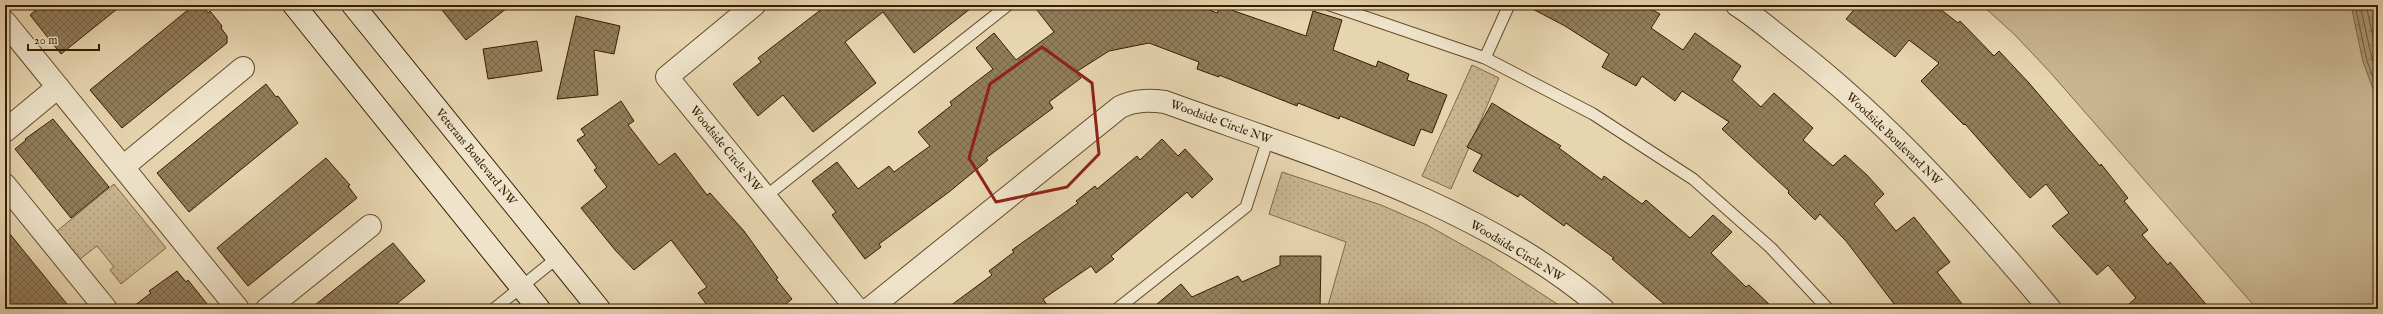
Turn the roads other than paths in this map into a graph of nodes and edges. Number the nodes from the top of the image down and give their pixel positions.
1 (294, 5) edge
2 (353, 5) edge
3 (754, 5) edge
4 (1008, 5) edge
5 (1330, 5) edge
6 (1509, 5) edge
7 (1737, 5) edge
8 (5, 22) edge
9 (1485, 58) junction
10 (243, 68) dead end
11 (58, 87) junction
12 (5, 131) edge
13 (1268, 139) junction
14 (123, 168) junction
15 (5, 185) edge
16 (765, 196) junction
17 (370, 226) dead end
18 (557, 258) junction
19 (521, 287) junction
20 (106, 309) edge
21 (238, 309) edge
22 (267, 309) edge
23 (494, 309) edge
24 (539, 309) edge
25 (598, 309) edge
26 (857, 309) edge
27 (869, 309) edge
28 (1117, 309) edge
29 (1603, 309) edge
30 (1828, 309) edge
31 (2050, 309) edge

1 - 19 street
2 - 18 street, Veterans Boulevard NW
3 - 16 street, Woodside Circle NW
4 - 16 lane
5 - 9 lane
6 - 9 lane
7 - 31 street, Woodside Boulevard NW
8 - 11 street
9 - 30 lane
10 - 14 street
11 - 12 street
11 - 14 street
13 - 27 street, Woodside Circle NW
13 - 28 lane
13 - 29 street, Woodside Circle NW
14 - 21 street
15 - 20 street
16 - 26 street, Woodside Circle NW
17 - 22 street
18 - 19 lane
18 - 25 street, Veterans Boulevard NW
19 - 23 lane
19 - 24 street

